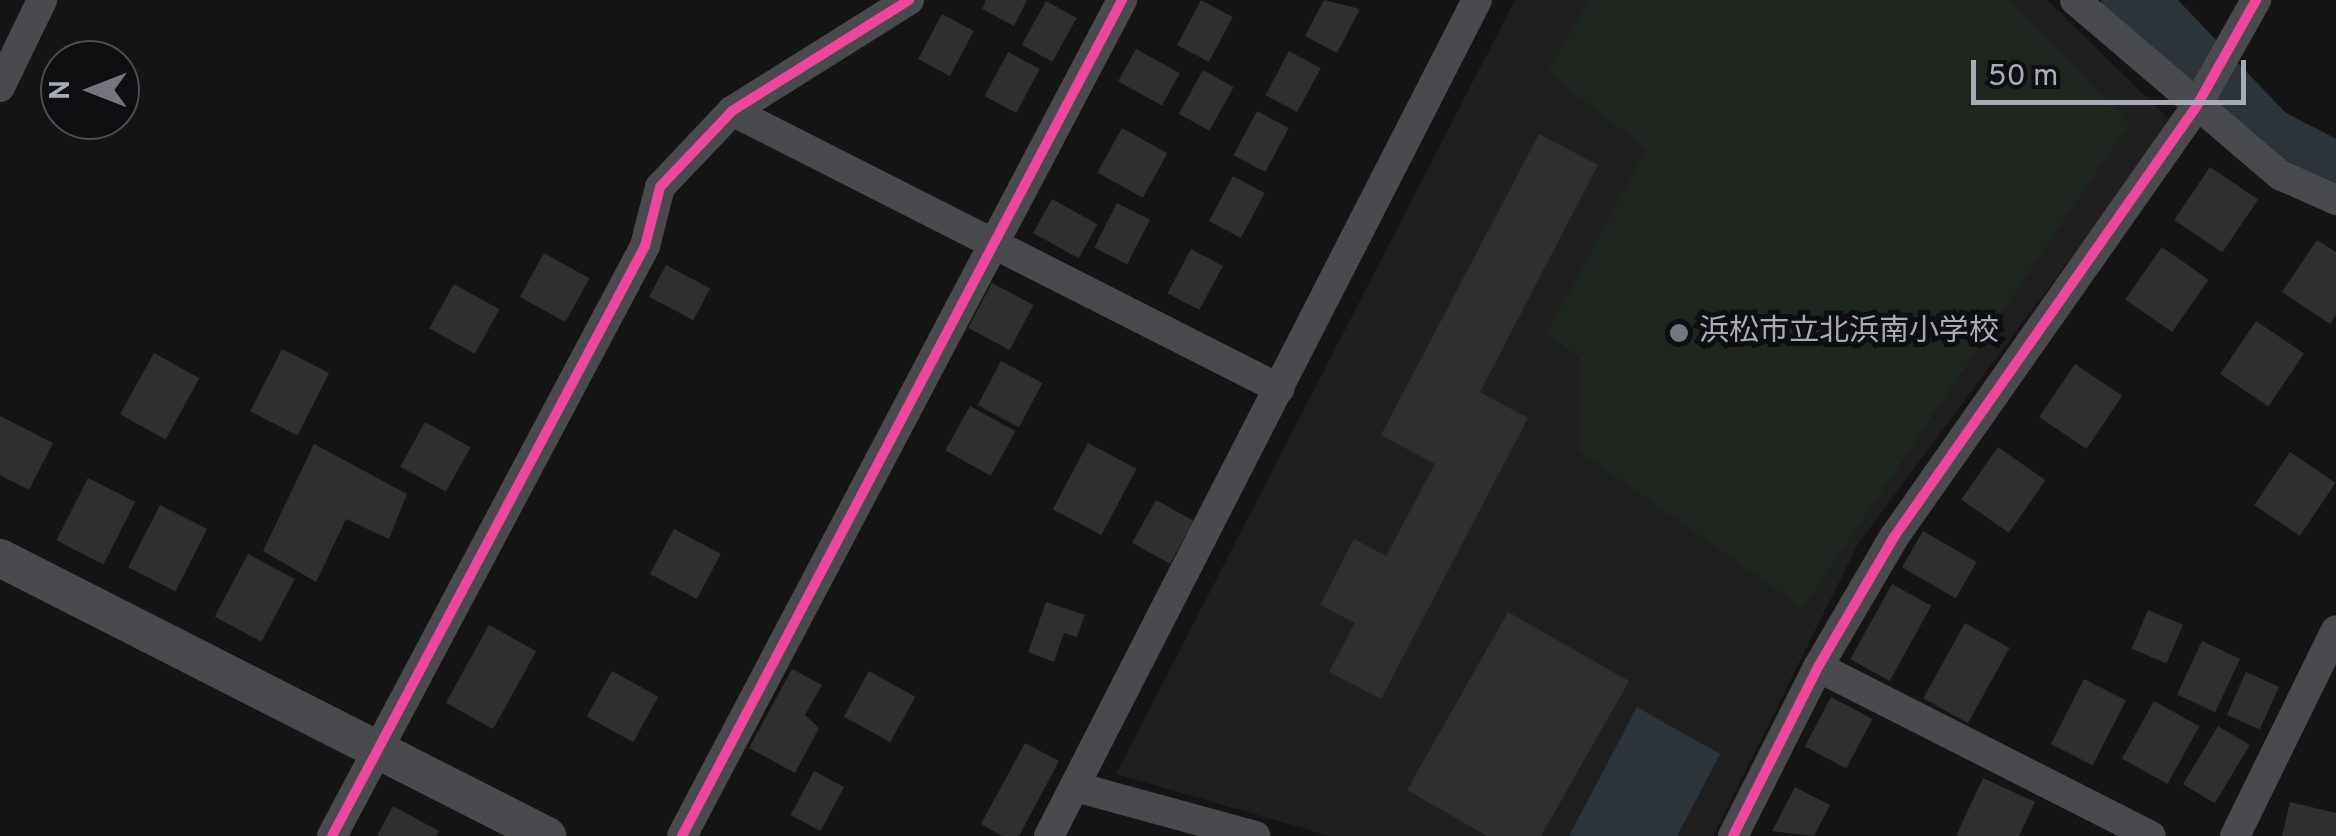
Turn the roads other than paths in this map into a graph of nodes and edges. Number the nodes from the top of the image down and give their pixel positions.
1 (42, 0) edge
2 (909, 0) edge
3 (1122, 0) edge
4 (2076, 0) edge
5 (2256, 0) edge
6 (1464, 5) edge
7 (0, 87) edge
8 (2200, 101) junction
9 (732, 111) junction
10 (2336, 200) edge
11 (992, 240) junction
12 (1280, 389) junction
13 (0, 558) edge
14 (2336, 630) edge
15 (1818, 667) junction
16 (378, 749) junction
17 (1076, 787) junction
18 (332, 836) edge
19 (547, 836) edge
20 (682, 836) edge
21 (1049, 836) edge
22 (1255, 836) edge
23 (1733, 836) edge
24 (2151, 836) edge
25 (2235, 836) edge

1 - 7 street
2 - 9 street
3 - 11 street
4 - 8 street
5 - 8 street
6 - 12 street
8 - 10 street
8 - 15 street
9 - 11 street
9 - 16 street
11 - 12 street
11 - 20 street
12 - 17 street
13 - 16 street
14 - 25 street
15 - 23 street
15 - 24 street
16 - 18 street
16 - 19 street
17 - 21 street
17 - 22 street

